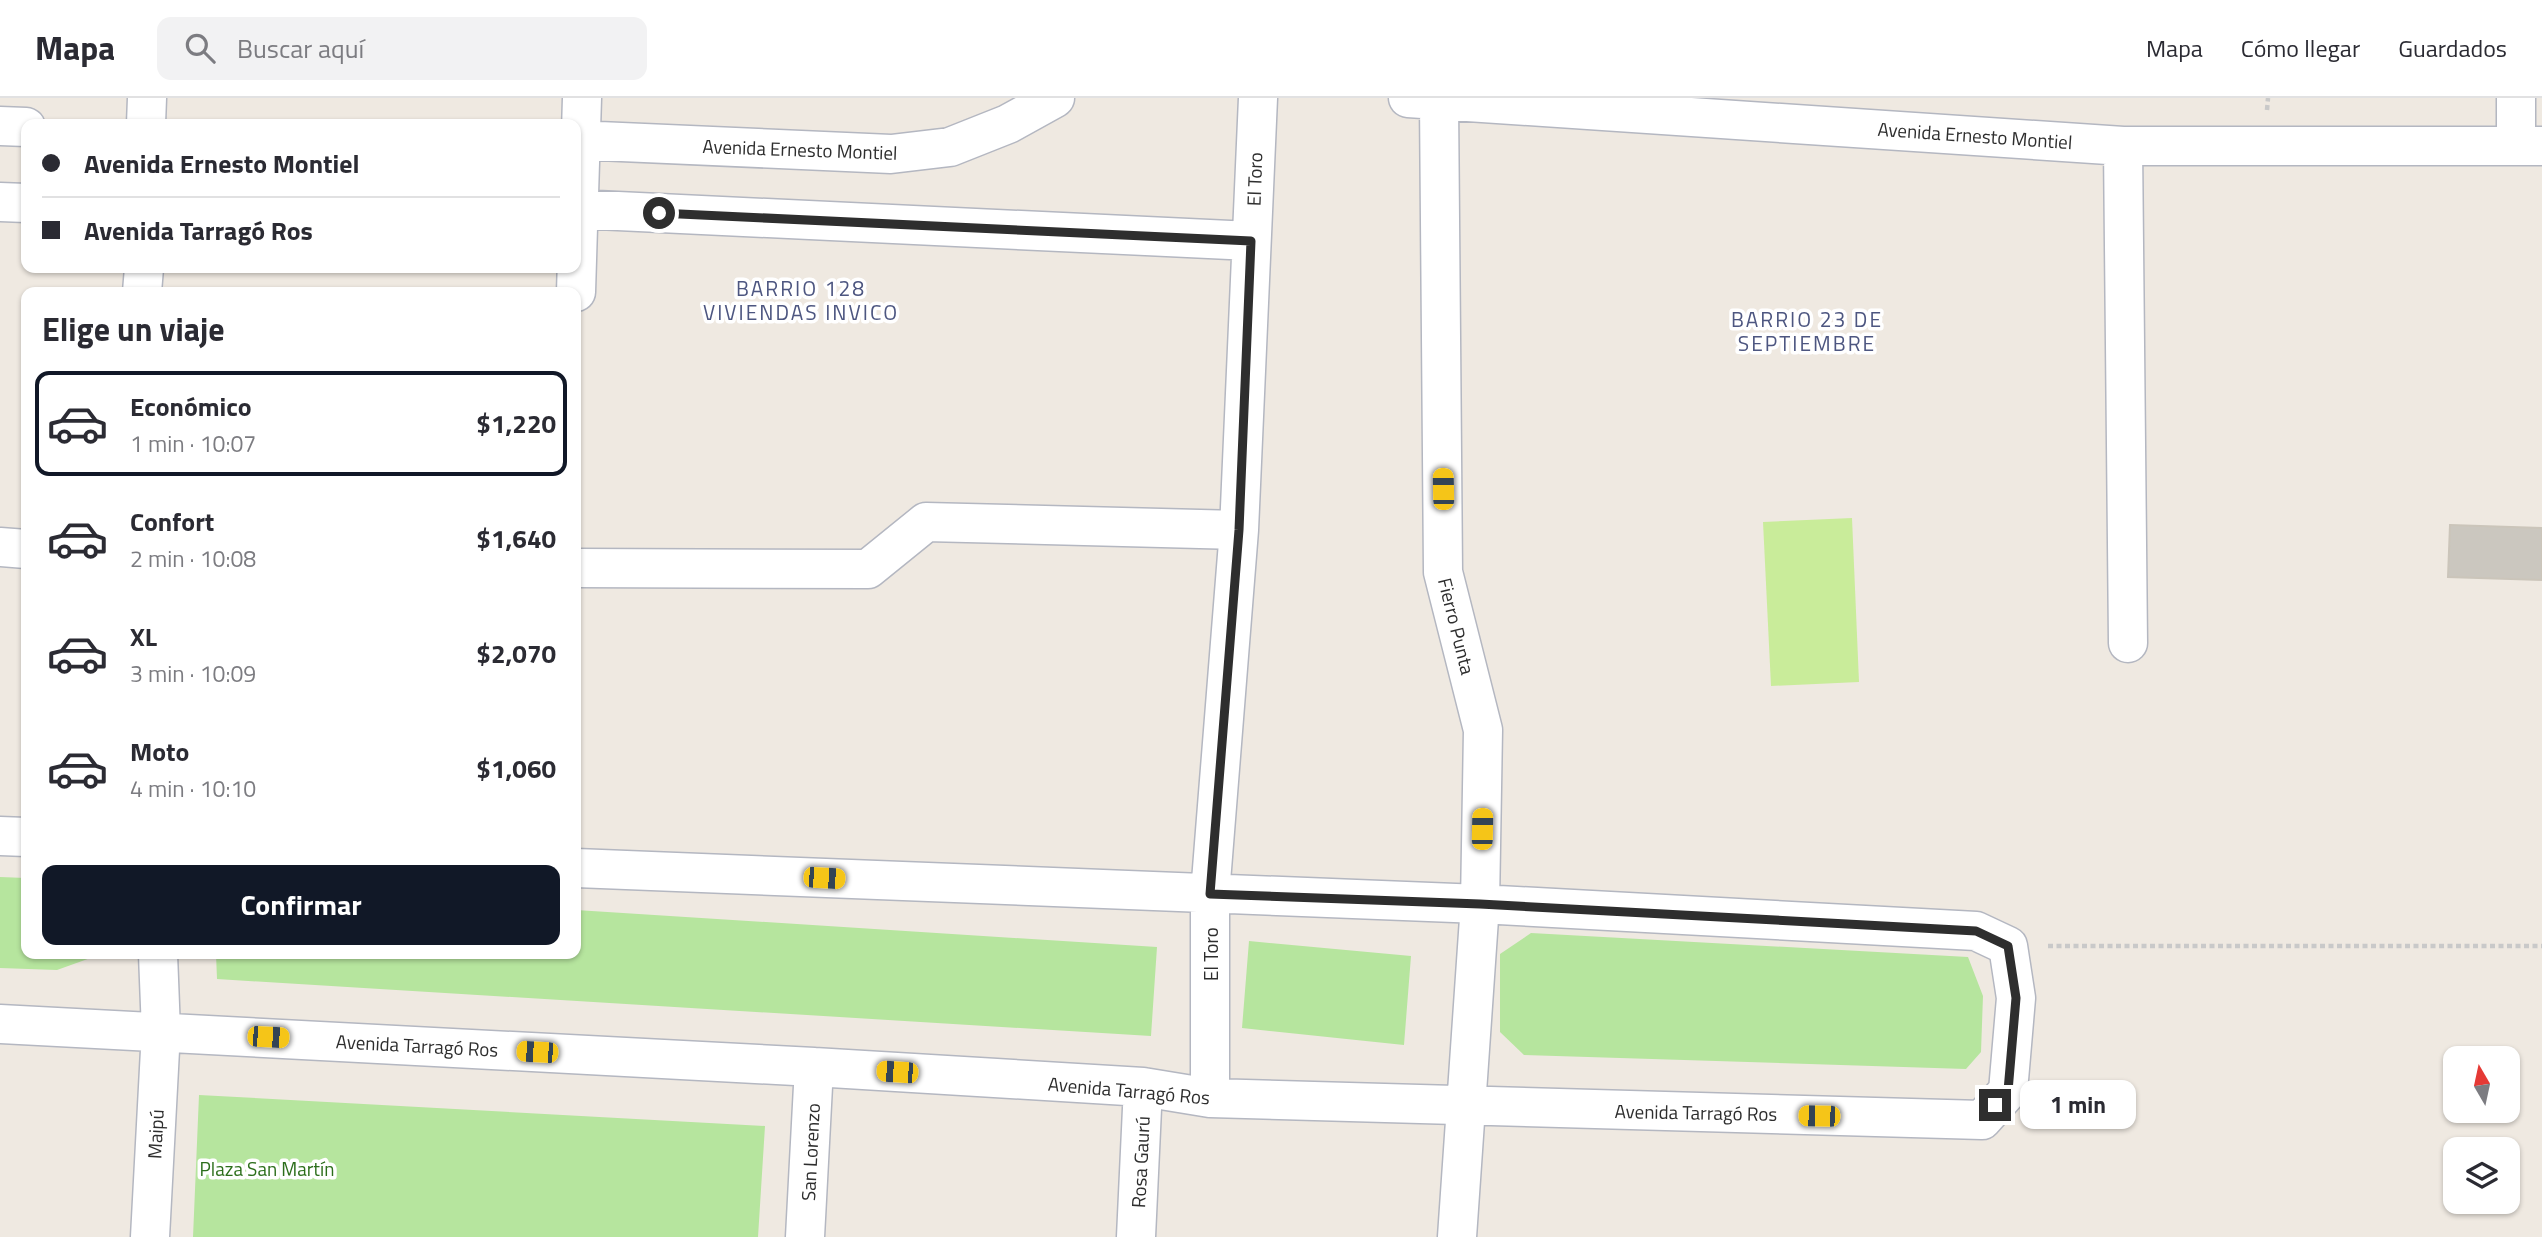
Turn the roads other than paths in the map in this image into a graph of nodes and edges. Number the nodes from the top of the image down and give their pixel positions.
1 (147, 98) edge
2 (582, 98) edge
3 (1055, 98) edge
4 (1258, 98) edge
5 (2516, 98) edge
6 (1424, 100) edge
7 (1507, 102) edge
8 (1839, 112) edge
9 (146, 119) edge
10 (580, 119) edge
11 (0, 126) edge
12 (21, 127) edge
13 (581, 140) edge
14 (2123, 146) junction
15 (2529, 146) edge
16 (0, 202) edge
17 (21, 203) edge
18 (581, 209) edge
19 (1251, 241) junction
20 (1239, 530) junction
21 (0, 547) edge
22 (21, 549) edge
23 (581, 568) edge
24 (2128, 643) dead end
25 (0, 836) edge
26 (21, 837) edge
27 (581, 868) edge
28 (1210, 894) junction
29 (1480, 904) junction
30 (158, 959) edge
31 (0, 1024) edge
32 (161, 1031) junction
33 (814, 1067) junction
34 (1143, 1087) junction
35 (1210, 1098) junction
36 (1466, 1107) junction
37 (150, 1237) edge
38 (805, 1237) edge
39 (1136, 1237) edge
40 (1457, 1237) edge

1 - 9 street
2 - 10 street
3 - 13 street, Avenida Ernesto Montiel
4 - 19 street, El Toro
5 - 15 street
6 - 7 street, Avenida Ernesto Montiel
6 - 29 street, Fierro Punta
7 - 8 street, Avenida Ernesto Montiel
8 - 14 street, Avenida Ernesto Montiel
11 - 12 street
14 - 15 street, Avenida Ernesto Montiel
14 - 24 street
16 - 17 street
18 - 19 street
19 - 20 street, El Toro
20 - 23 street
20 - 28 street, El Toro
21 - 22 street
25 - 26 street
27 - 28 street
28 - 29 street
28 - 35 street, El Toro
29 - 36 street, Fierro Punta
29 - 36 street, Avenida Tarragó Ros
30 - 32 street, Maipú
31 - 32 street, Avenida Tarragó Ros
32 - 33 street, Avenida Tarragó Ros
32 - 37 street, Maipú
33 - 34 street, Avenida Tarragó Ros
33 - 38 street, San Lorenzo
34 - 35 street, Avenida Tarragó Ros
34 - 39 street, Rosa Gaurú
35 - 36 street, Avenida Tarragó Ros
36 - 40 street, Fierro Punta

